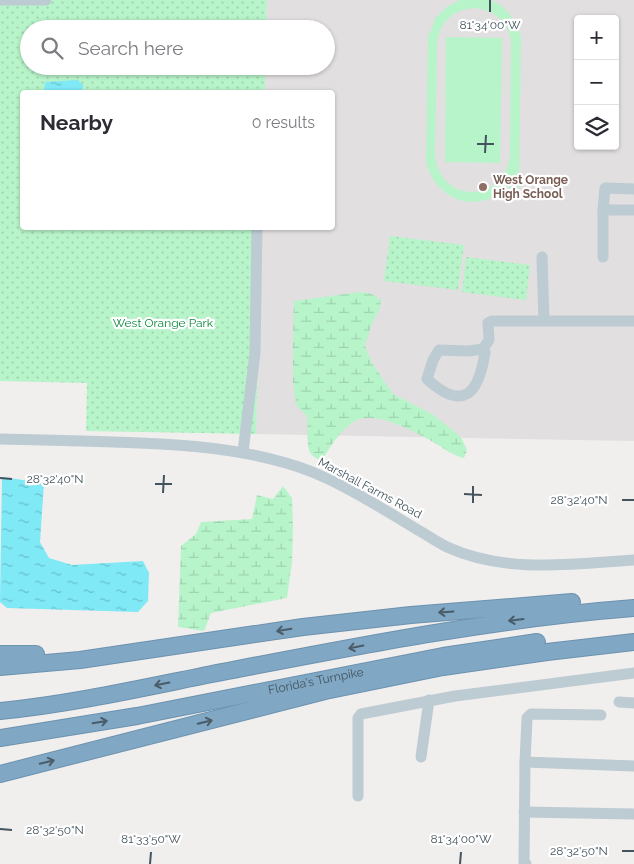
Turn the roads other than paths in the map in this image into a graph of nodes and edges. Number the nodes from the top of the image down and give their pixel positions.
1 (0, 0) edge
2 (46, 0) edge
3 (634, 189) edge
4 (603, 210) junction
5 (634, 210) edge
6 (257, 230) edge
7 (542, 257) dead end
8 (603, 257) dead end
9 (544, 321) junction
10 (634, 321) edge
11 (483, 349) junction
12 (0, 439) edge
13 (242, 452) junction
14 (634, 560) edge
15 (634, 597) edge
16 (634, 608) edge
17 (634, 633) edge
18 (634, 642) edge
19 (195, 644) junction
20 (0, 654) edge
21 (0, 666) edge
22 (634, 673) edge
23 (429, 700) junction
24 (619, 702) dead end
25 (634, 703) edge
26 (0, 711) edge
27 (601, 715) dead end
28 (0, 739) edge
29 (421, 757) dead end
30 (525, 762) junction
31 (634, 766) edge
32 (0, 774) edge
33 (358, 796) dead end
34 (524, 812) junction
35 (634, 814) edge
36 (526, 864) edge

1 - 2 street
3 - 4 street
4 - 5 street
4 - 8 street
6 - 13 street
7 - 9 street
9 - 10 street
9 - 11 street
11 - 11 street
12 - 13 street, Marshall Farms Road
13 - 14 street, Marshall Farms Road
15 -> 19 highway
16 -> 26 highway, Florida's Turnpike
28 -> 17 highway, Florida's Turnpike
32 -> 18 highway
19 - 20 highway
19 - 21 highway
22 - 23 street
23 - 29 street
23 - 33 street
24 - 25 street
27 - 30 street
30 - 31 street
30 - 34 street
34 - 35 street
34 - 36 street

